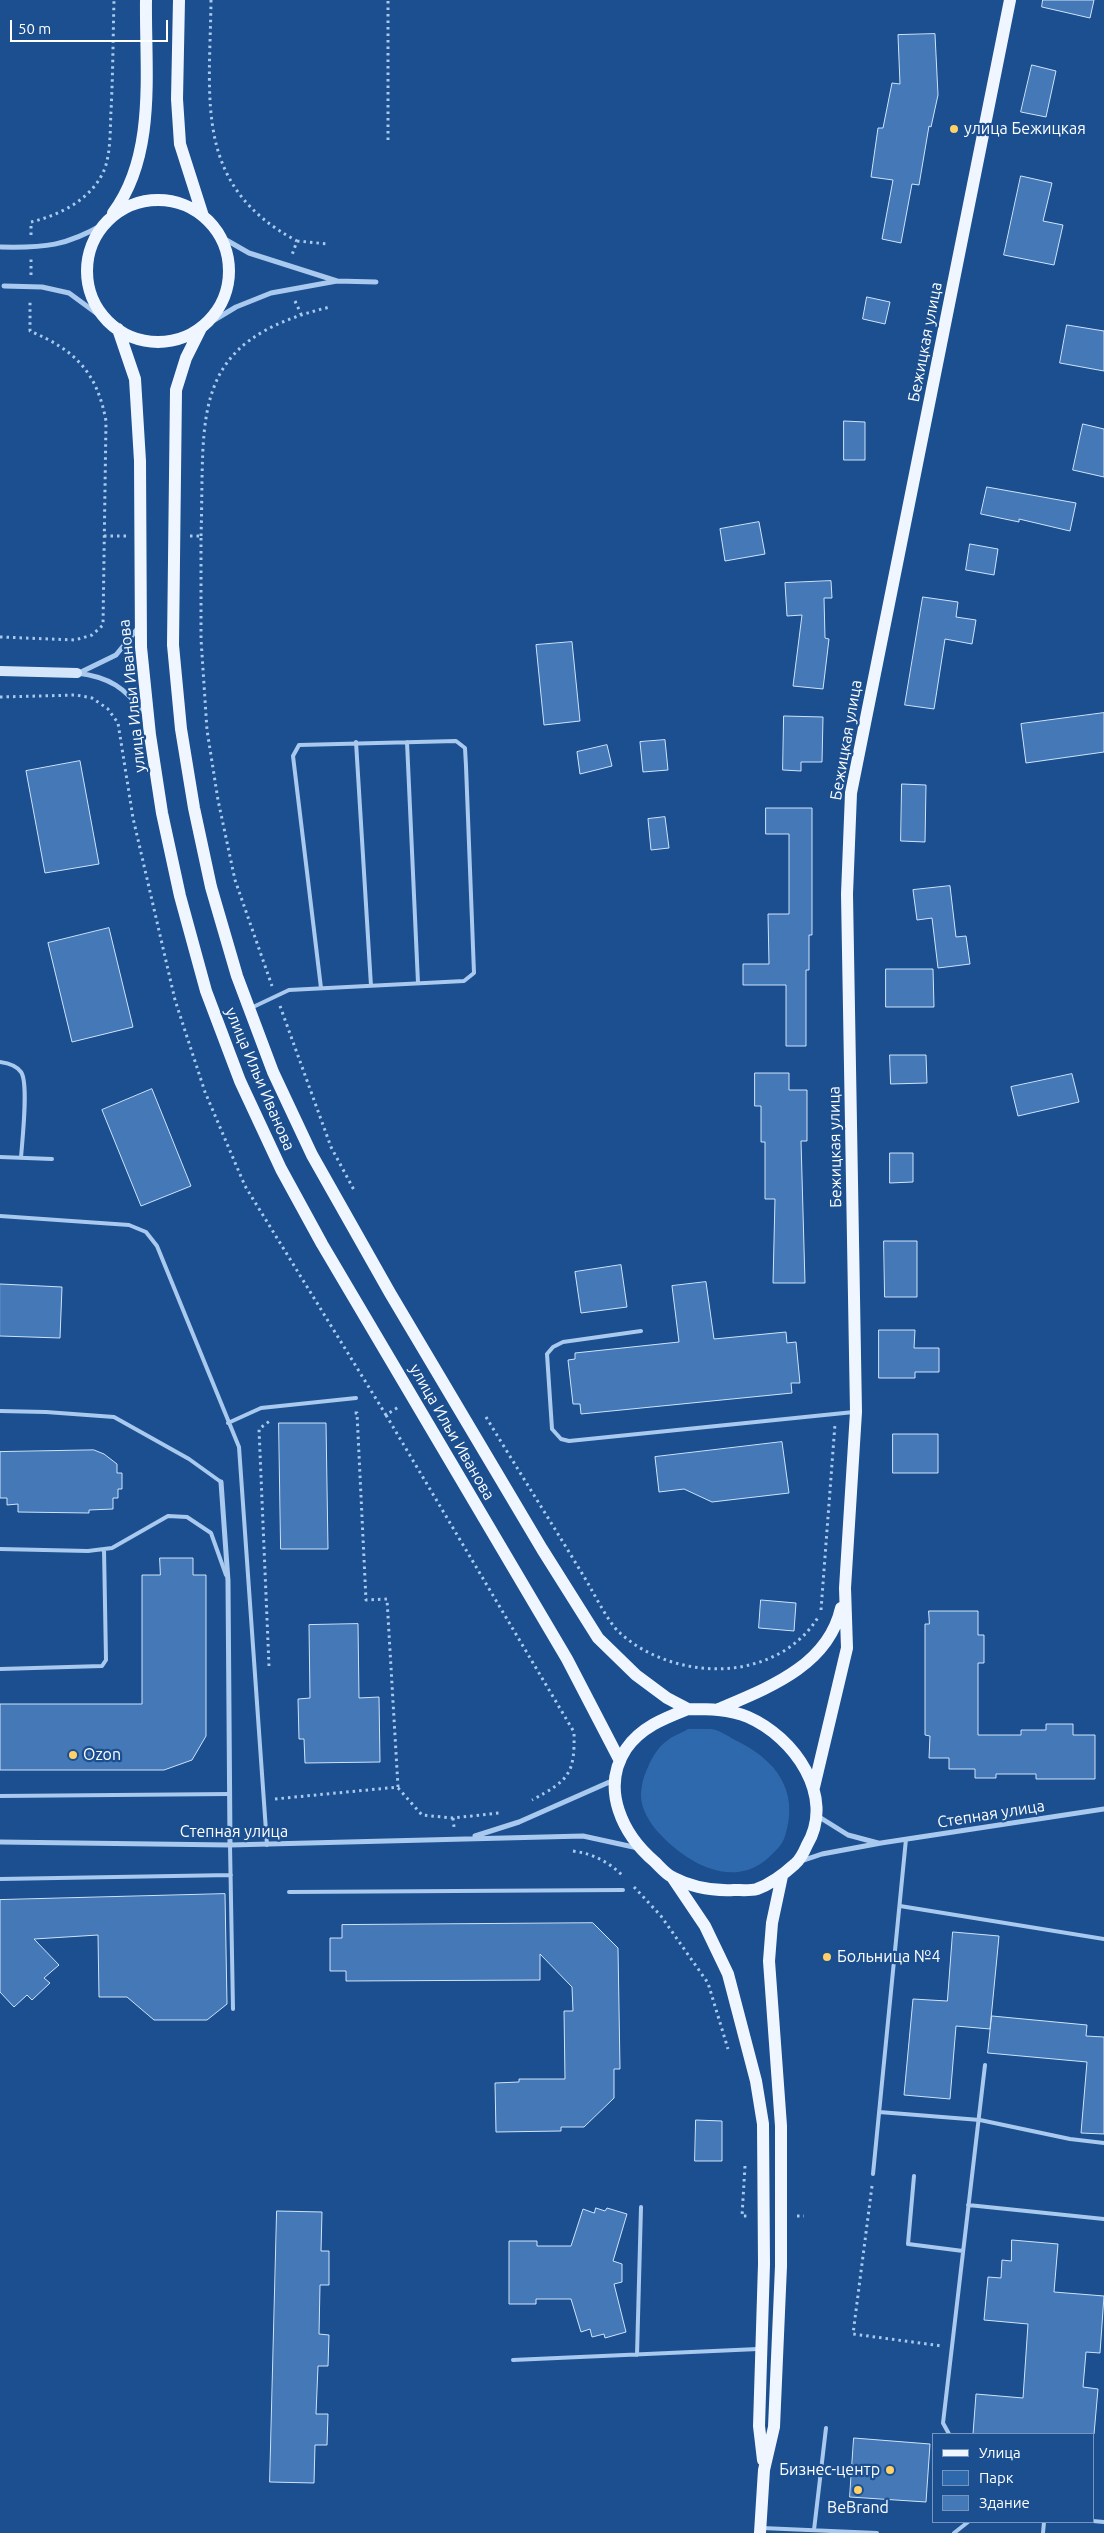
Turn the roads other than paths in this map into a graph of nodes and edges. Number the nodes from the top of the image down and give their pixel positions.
1 (146, 0) edge
2 (179, 0) edge
3 (1010, 0) edge
4 (203, 216) junction
5 (104, 224) junction
6 (221, 237) junction
7 (1, 248) dead end
8 (337, 281) junction
9 (376, 282) dead end
10 (4, 286) dead end
11 (201, 328) junction
12 (118, 329) junction
13 (140, 623) junction
14 (0, 671) edge
15 (77, 674) junction
16 (148, 718) junction
17 (356, 742) junction
18 (407, 742) junction
19 (418, 983) junction
20 (372, 986) junction
21 (321, 988) junction
22 (249, 1009) junction
23 (0, 1062) edge
24 (0, 1157) edge
25 (22, 1158) junction
26 (52, 1159) dead end
27 (0, 1216) edge
28 (640, 1331) dead end
29 (356, 1398) dead end
30 (0, 1411) edge
31 (856, 1412) junction
32 (228, 1423) junction
33 (221, 1482) joint
34 (0, 1549) edge
35 (104, 1549) junction
36 (228, 1581) junction
37 (845, 1588) junction
38 (0, 1669) edge
39 (688, 1709) junction
40 (719, 1709) junction
41 (620, 1761) junction
42 (614, 1780) junction
43 (814, 1787) junction
44 (230, 1794) junction
45 (0, 1796) edge
46 (1104, 1809) edge
47 (816, 1815) junction
48 (468, 1838) junction
49 (906, 1840) junction
50 (0, 1842) edge
51 (881, 1843) junction
52 (230, 1845) junction
53 (267, 1845) junction
54 (639, 1849) junction
55 (798, 1862) junction
56 (231, 1875) junction
57 (782, 1876) junction
58 (672, 1877) junction
59 (0, 1879) edge
60 (623, 1890) dead end
61 (289, 1892) dead end
62 (900, 1906) junction
63 (1104, 1939) edge
64 (233, 2009) dead end
65 (984, 2065) dead end
66 (880, 2112) junction
67 (980, 2120) junction
68 (1104, 2143) edge
69 (873, 2174) road end
70 (914, 2176) dead end
71 (968, 2205) junction
72 (641, 2207) dead end
73 (1104, 2219) edge
74 (963, 2251) junction
75 (778, 2348) junction
76 (762, 2349) junction
77 (637, 2355) junction
78 (513, 2360) dead end
79 (826, 2428) dead end
80 (949, 2433) edge
81 (764, 2470) junction
82 (967, 2523) edge
83 (760, 2530) edge
84 (814, 2530) junction
85 (877, 2533) edge
86 (954, 2533) edge

1 - 5 main road
2 - 4 main road
3 - 31 main road, Бежицкая улица
4 - 5 main road
4 - 6 main road
5 - 7 street
5 - 12 main road
6 - 8 street
6 - 11 main road
8 - 9 street
8 - 11 street
10 - 12 street
11 - 12 main road
11 - 22 main road, улица Ильи Иванова
12 - 13 main road, улица Ильи Иванова
13 - 15 street
13 - 16 main road, улица Ильи Иванова
14 - 15 street
15 - 16 street
16 - 41 main road, улица Ильи Иванова
17 - 18 lane
17 - 20 lane
17 - 21 lane
18 - 19 lane
18 - 19 lane
19 - 20 lane
20 - 21 lane
21 - 22 lane
22 - 39 main road, улица Ильи Иванова
23 - 25 lane
24 - 25 lane
25 - 26 lane
27 - 32 lane
28 - 31 lane
29 - 32 lane
30 - 33 lane
31 - 37 main road, Бежицкая улица
32 - 53 lane
33 - 36 street
34 - 35 lane
35 - 36 lane
35 - 38 lane
36 - 44 street
37 - 40 main road
37 - 43 main road
39 - 40 main road
39 - 41 main road
40 - 43 main road
41 - 42 main road
42 - 48 street
42 - 54 main road
43 - 47 main road
44 - 45 lane
44 - 52 street
46 - 49 street, Степная улица
47 - 51 street
47 - 55 main road
48 - 53 street, Степная улица
48 - 54 street, Степная улица
49 - 51 street, Степная улица
49 - 62 lane
50 - 52 street, Степная улица
51 - 55 street
52 - 53 street, Степная улица
52 - 56 lane
54 - 58 main road
55 - 57 main road
56 - 59 lane
56 - 64 lane
57 - 58 main road
57 - 75 main road
58 - 76 main road
60 - 61 lane
62 - 63 lane
62 - 66 lane
65 - 67 lane
66 - 67 lane
66 - 69 lane
67 - 68 lane
67 - 71 lane
70 - 74 lane
71 - 73 lane
71 - 74 lane
72 - 77 lane
74 - 80 lane
75 - 76 lane
75 - 81 main road
76 - 77 lane
76 - 81 main road
77 - 78 lane
79 - 84 lane
81 - 83 main road
82 - 86 lane
83 - 84 lane
84 - 85 lane

